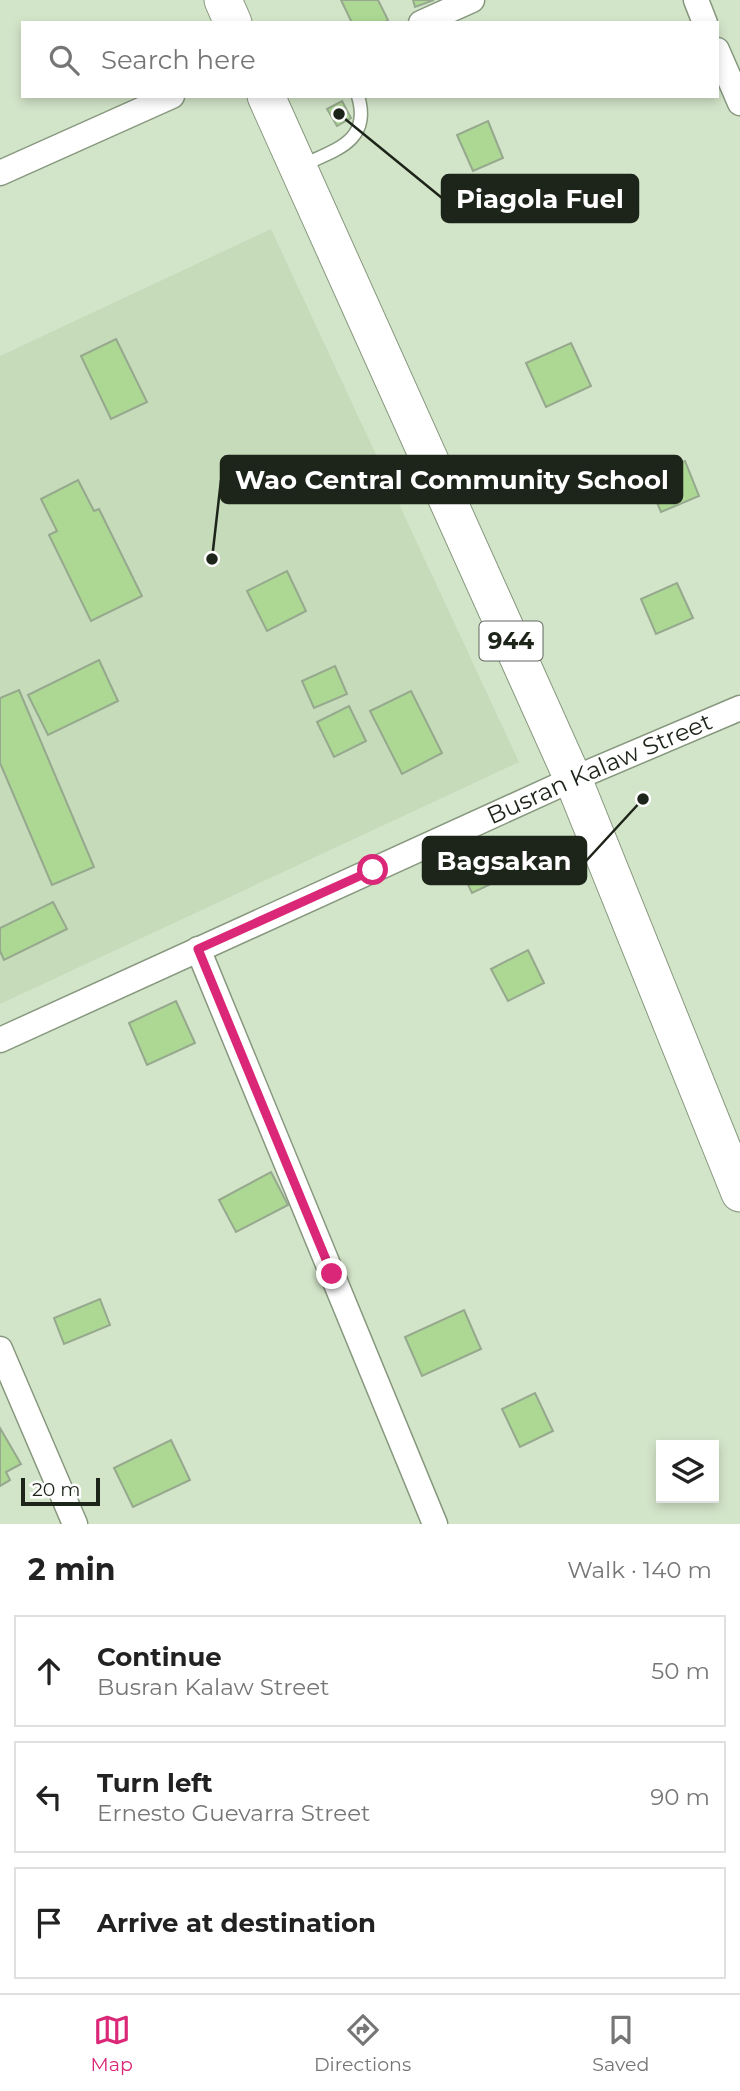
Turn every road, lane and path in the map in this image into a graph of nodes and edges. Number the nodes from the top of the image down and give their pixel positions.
1 (223, 0) edge
2 (472, 0) edge
3 (695, 0) edge
4 (232, 21) edge
5 (425, 21) edge
6 (704, 21) edge
7 (719, 55) edge
8 (168, 98) edge
9 (267, 98) edge
10 (358, 98) edge
11 (740, 103) edge
12 (298, 168) junction
13 (0, 173) edge
14 (740, 708) edge
15 (573, 779) junction
16 (198, 949) junction
17 (0, 1040) edge
18 (740, 1193) edge
19 (0, 1349) edge
20 (75, 1524) edge
21 (435, 1524) edge

1 - 4 main road
2 - 5 street
3 - 6 street
7 - 11 street
8 - 13 street
9 - 12 main road, 944
10 - 12 lane
12 - 15 main road, 944
14 - 15 street, Busran Kalaw Street
15 - 16 street, Busran Kalaw Street
15 - 18 main road, 944
16 - 17 street, Busran Kalaw Street
16 - 21 street
19 - 20 street

